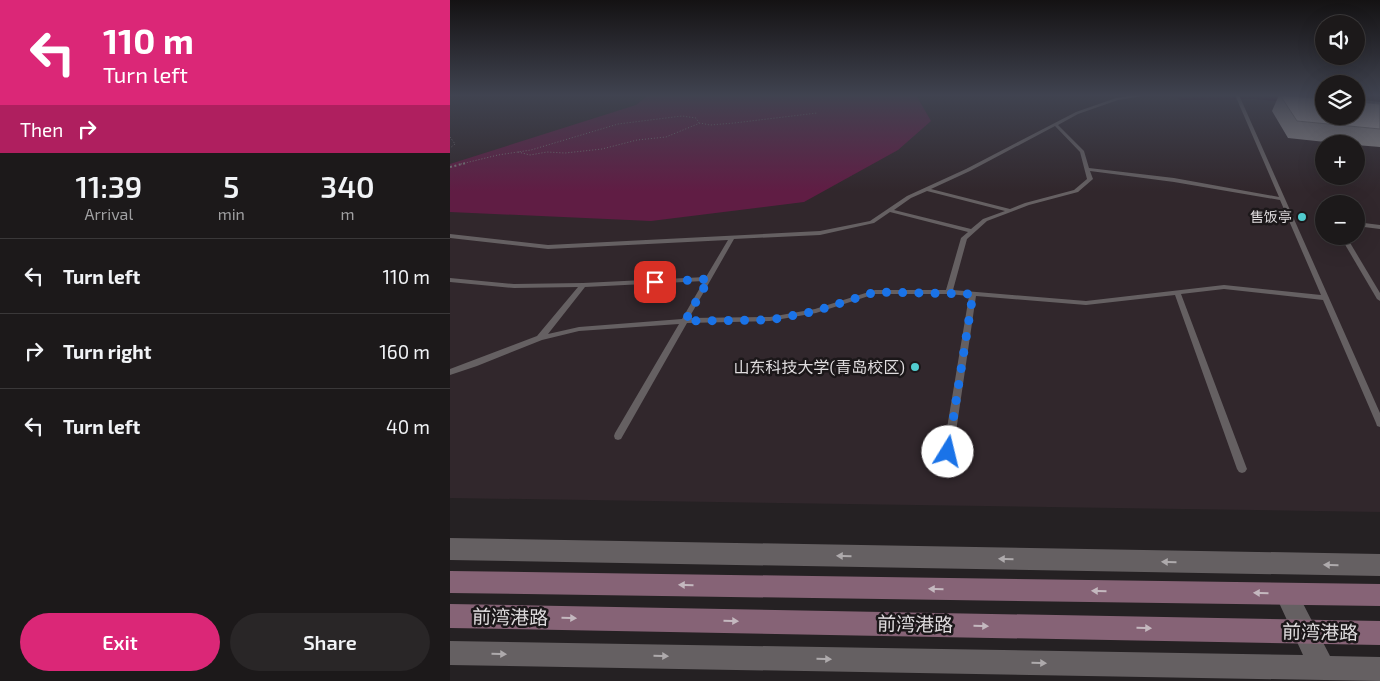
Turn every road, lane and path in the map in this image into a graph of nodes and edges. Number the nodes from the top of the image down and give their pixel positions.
1 (608, 127) edge
2 (691, 127) edge
3 (1050, 127) edge
4 (1058, 127) edge
5 (1250, 127) edge
6 (450, 137) edge
7 (450, 148) edge
8 (518, 152) junction
9 (450, 167) edge
10 (1087, 169) junction
11 (926, 189) junction
12 (1282, 199) junction
13 (890, 210) junction
14 (1010, 211) junction
15 (1365, 225) edge
16 (1380, 227) edge
17 (972, 231) junction
18 (450, 236) edge
19 (732, 238) junction
20 (1348, 245) edge
21 (709, 279) junction
22 (450, 280) edge
23 (583, 285) junction
24 (949, 292) junction
25 (1177, 292) junction
26 (973, 294) junction
27 (1326, 298) junction
28 (1380, 299) edge
29 (685, 321) junction
30 (540, 338) junction
31 (450, 372) edge
32 (1380, 423) edge
33 (618, 436) dead end
34 (948, 452) dead end
35 (1242, 469) dead end
36 (450, 549) edge
37 (1380, 565) edge
38 (450, 582) edge
39 (1286, 594) junction
40 (1380, 595) edge
41 (450, 616) edge
42 (1304, 631) junction
43 (1380, 633) edge
44 (450, 653) edge
45 (1380, 670) edge
46 (1326, 674) edge

1 - 8 path
2 - 8 path
3 - 11 lane
4 - 10 lane
5 - 12 lane
6 - 7 path
8 - 9 path
10 - 12 lane
10 - 14 lane
11 - 13 lane
11 - 14 lane
12 - 27 lane
13 - 17 lane
13 - 19 lane
14 - 17 lane
15 - 16 lane
17 - 24 lane
18 - 19 lane
19 - 21 lane
20 - 28 lane
21 - 23 lane
21 - 29 lane
22 - 23 lane
23 - 30 lane
24 - 26 lane
24 - 29 lane
25 - 26 lane
25 - 27 lane
25 - 35 lane
26 - 34 lane
27 - 32 lane
29 - 30 lane
29 - 33 lane
30 - 31 lane
37 -> 36 street
39 -> 38 main road, 前湾港路
39 - 40 main road, 前湾港路
39 - 42 street
41 -> 42 main road, 前湾港路
42 - 43 main road, 前湾港路
42 - 46 street
44 -> 46 street, 前湾港路
45 - 46 street, 前湾港路

